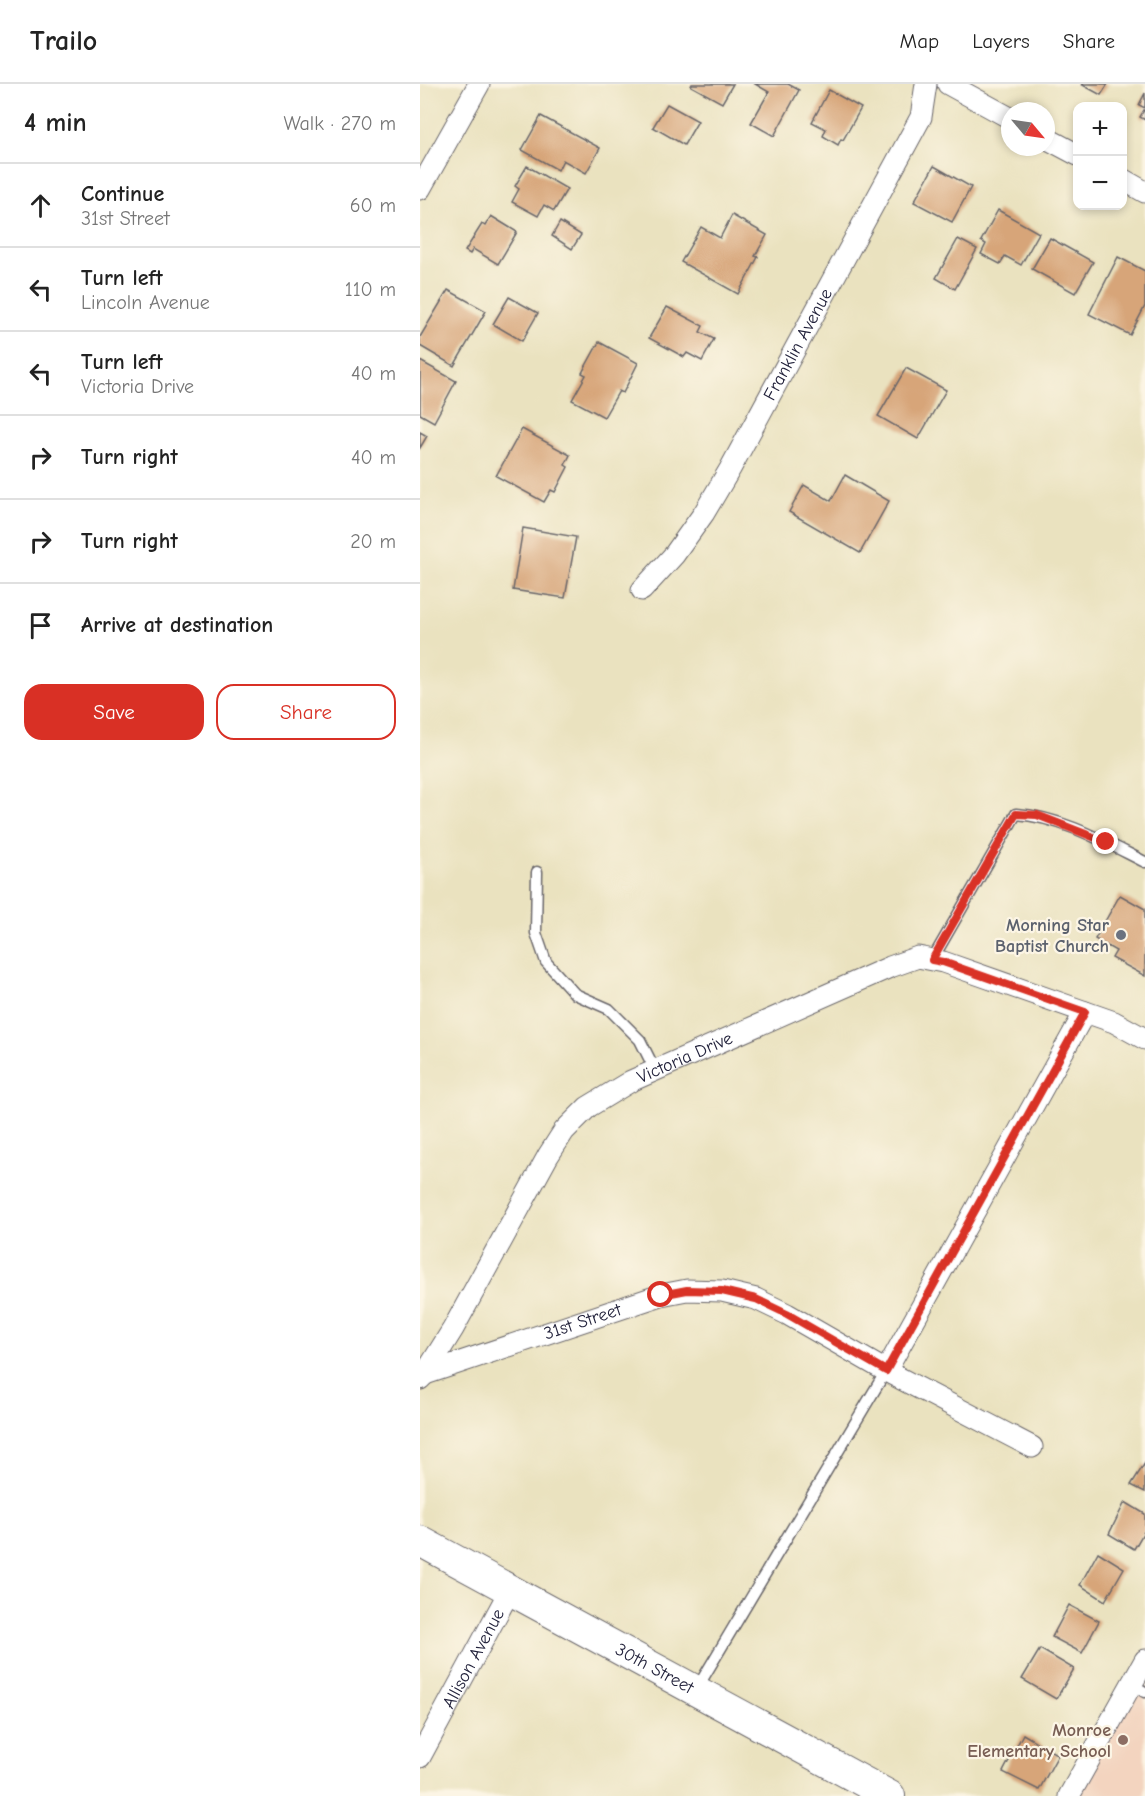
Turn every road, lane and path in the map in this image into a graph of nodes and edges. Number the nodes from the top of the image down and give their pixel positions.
1 (479, 84) edge
2 (926, 84) edge
3 (948, 84) edge
4 (1001, 113) edge
5 (1055, 143) edge
6 (1073, 153) edge
7 (1127, 182) edge
8 (420, 189) edge
9 (1145, 192) edge
10 (642, 590) dead end
11 (1145, 862) edge
12 (537, 872) dead end
13 (932, 960) junction
14 (1085, 1012) junction
15 (1145, 1040) edge
16 (655, 1070) junction
17 (886, 1371) junction
18 (422, 1377) edge
19 (1032, 1447) dead end
20 (420, 1541) edge
21 (510, 1590) junction
22 (1145, 1660) edge
23 (1138, 1688) edge
24 (696, 1691) junction
25 (420, 1757) edge
26 (890, 1796) edge
27 (1069, 1796) edge

1 - 8 street
2 - 10 street, Franklin Avenue
3 - 4 street
5 - 6 street
7 - 9 street
11 - 13 lane
12 - 16 lane
13 - 14 street, Victoria Drive
13 - 16 street, Victoria Drive
14 - 15 street, Victoria Drive
14 - 17 street
16 - 18 street, Victoria Drive
17 - 18 street, 31st Street
17 - 19 street, 31st Street
17 - 24 lane
20 - 21 street, 30th Street
21 - 24 street, 30th Street
21 - 25 street, Allison Avenue
22 - 23 street
23 - 27 street
24 - 26 street, 30th Street

